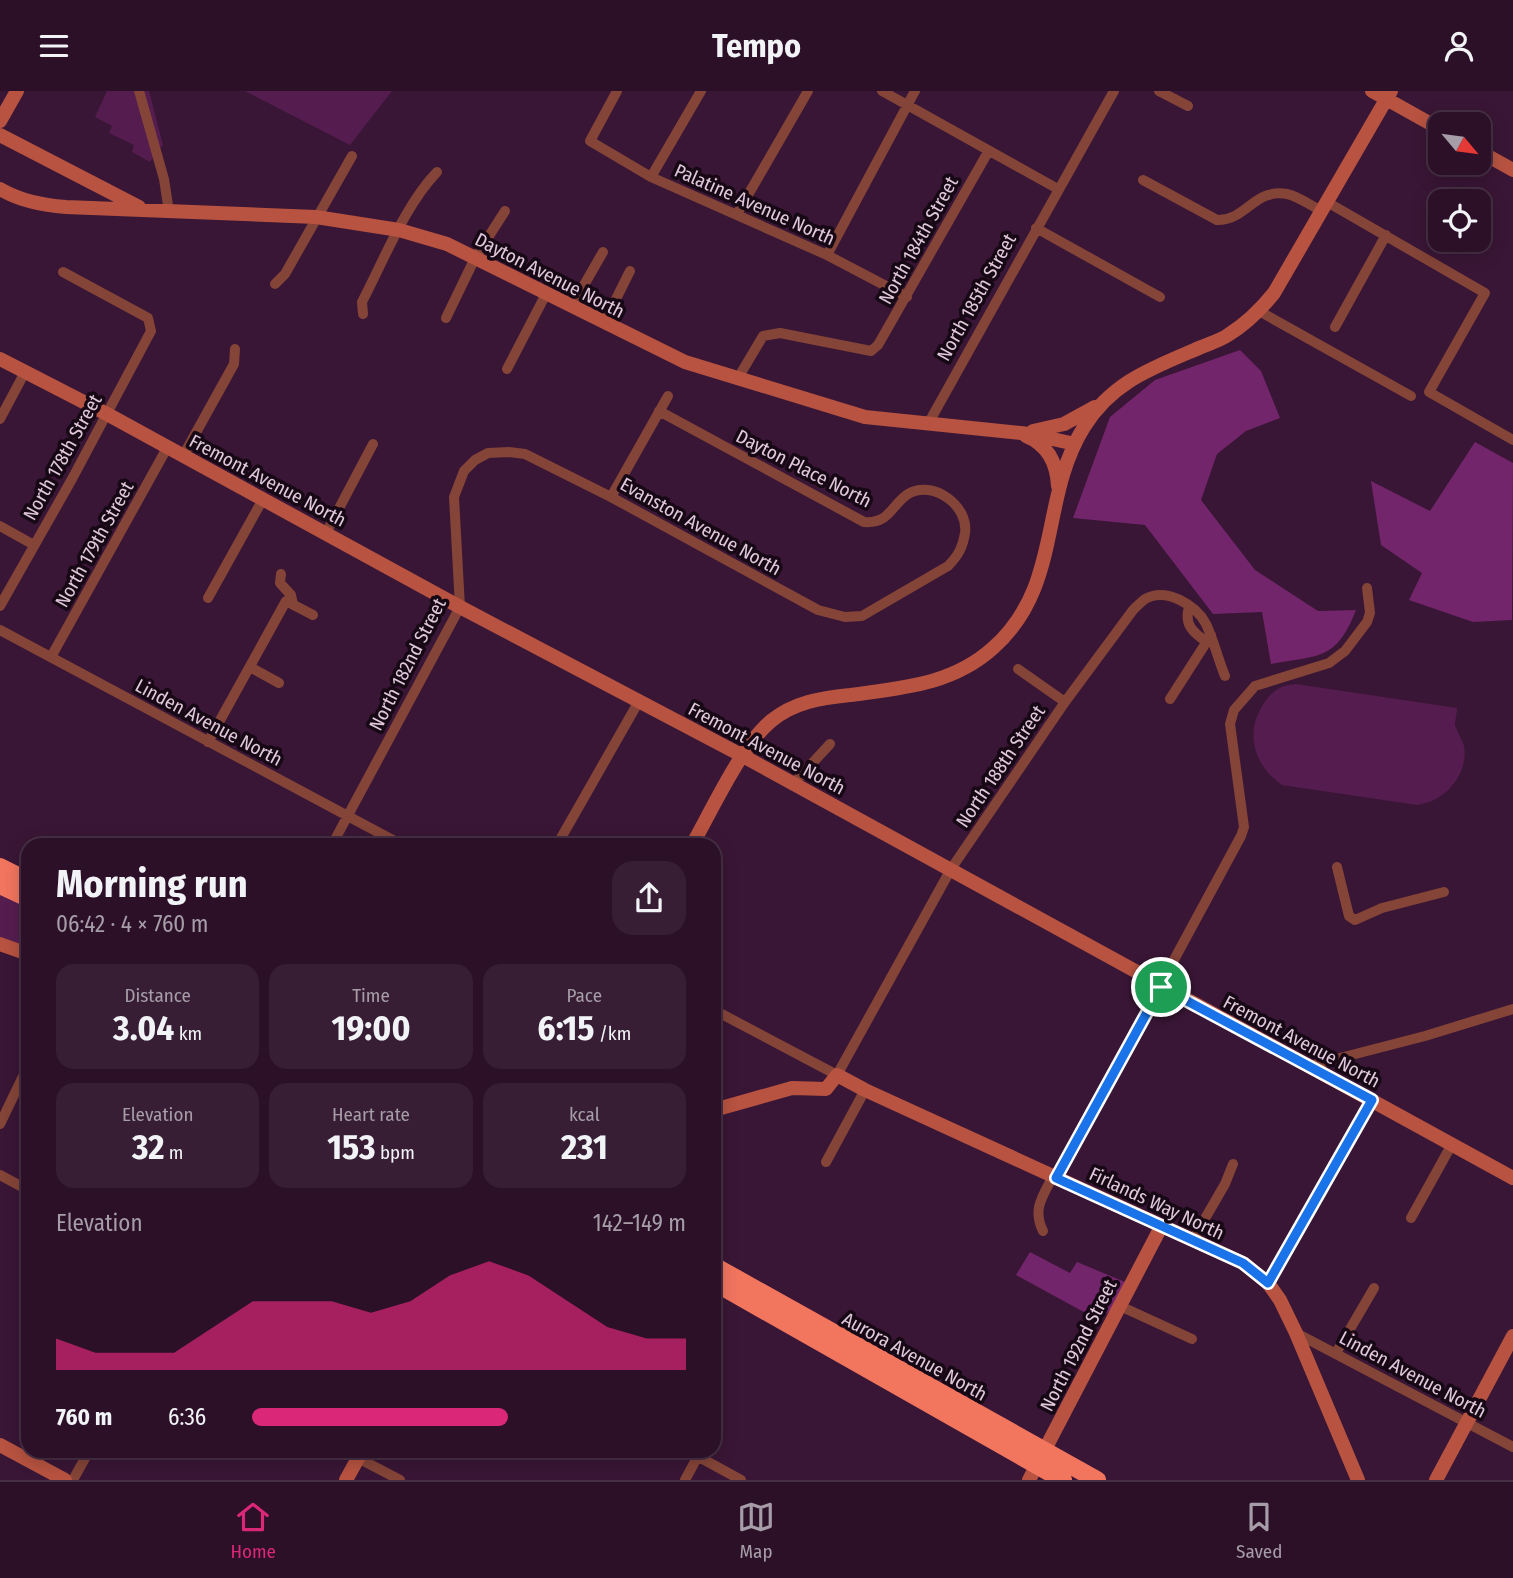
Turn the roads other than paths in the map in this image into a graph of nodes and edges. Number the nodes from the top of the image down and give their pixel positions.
1 (17, 91) edge
2 (139, 91) edge
3 (617, 91) edge
4 (701, 91) edge
5 (808, 91) edge
6 (882, 91) edge
7 (915, 91) edge
8 (1114, 91) edge
9 (1159, 91) edge
10 (1372, 91) edge
11 (1389, 95) edge
12 (908, 105) junction
13 (1188, 106) dead end
14 (0, 121) edge
15 (1428, 121) edge
16 (0, 135) edge
17 (988, 152) junction
18 (352, 156) dead end
19 (1491, 158) edge
20 (1513, 170) edge
21 (437, 172) dead end
22 (651, 177) junction
23 (1143, 180) dead end
24 (91, 182) junction
25 (1058, 189) junction
26 (0, 190) edge
27 (1324, 207) junction
28 (95, 208) junction
29 (143, 209) junction
30 (505, 211) dead end
31 (169, 212) junction
32 (737, 214) junction
33 (316, 217) junction
34 (1036, 228) junction
35 (399, 230) junction
36 (1386, 235) junction
37 (603, 251) dead end
38 (827, 255) junction
39 (475, 258) junction
40 (630, 271) dead end
41 (63, 272) dead end
42 (275, 285) dead end
43 (546, 294) junction
44 (907, 297) junction
45 (1160, 297) dead end
46 (572, 306) junction
47 (1259, 311) junction
48 (363, 314) dead end
49 (446, 318) dead end
50 (604, 323) junction
51 (1335, 327) dead end
52 (236, 349) dead end
53 (0, 359) edge
54 (507, 369) dead end
55 (25, 372) junction
56 (738, 378) junction
57 (668, 396) dead end
58 (1411, 396) dead end
59 (1102, 403) junction
60 (659, 411) junction
61 (107, 414) junction
62 (0, 419) edge
63 (928, 424) junction
64 (1016, 432) junction
65 (1513, 440) edge
66 (373, 444) dead end
67 (1075, 444) junction
68 (167, 448) junction
69 (526, 454) joint
70 (183, 456) junction
71 (611, 497) junction
72 (1059, 498) junction
73 (263, 499) junction
74 (0, 526) edge
75 (327, 533) junction
76 (34, 545) junction
77 (281, 574) dead end
78 (1367, 588) dead end
79 (208, 598) dead end
80 (290, 603) junction
81 (0, 606) edge
82 (460, 607) junction
83 (1189, 607) junction
84 (313, 615) dead end
85 (862, 616) joint
86 (0, 631) edge
87 (1209, 638) junction
88 (51, 657) junction
89 (250, 667) junction
90 (1018, 669) dead end
91 (1225, 676) dead end
92 (279, 683) dead end
93 (1170, 699) dead end
94 (639, 701) junction
95 (1065, 702) junction
96 (208, 742) junction
97 (830, 744) dead end
98 (743, 756) junction
99 (793, 784) junction
100 (348, 816) junction
101 (336, 838) edge
102 (389, 838) edge
103 (561, 838) edge
104 (696, 838) edge
105 (0, 867) edge
106 (1337, 867) dead end
107 (951, 869) junction
108 (21, 878) edge
109 (0, 885) edge
110 (1444, 892) dead end
111 (21, 895) edge
112 (0, 944) edge
113 (21, 952) edge
114 (1161, 987) junction
115 (1513, 1009) edge
116 (721, 1014) edge
117 (1308, 1066) junction
118 (837, 1075) junction
119 (21, 1080) edge
120 (865, 1090) junction
121 (1372, 1100) junction
122 (721, 1108) edge
123 (0, 1124) edge
124 (1452, 1144) junction
125 (826, 1162) dead end
126 (1233, 1164) dead end
127 (0, 1175) edge
128 (1055, 1177) junction
129 (1513, 1178) edge
130 (21, 1186) edge
131 (1410, 1218) dead end
132 (1161, 1227) junction
133 (1043, 1231) dead end
134 (1192, 1241) junction
135 (721, 1270) edge
136 (1268, 1283) junction
137 (721, 1286) edge
138 (1374, 1288) dead end
139 (1120, 1306) junction
140 (1296, 1332) junction
141 (1513, 1336) edge
142 (1192, 1339) dead end
143 (1336, 1353) junction
144 (1467, 1422) junction
145 (0, 1445) edge
146 (1513, 1447) edge
147 (21, 1456) edge
148 (24, 1458) edge
149 (85, 1458) edge
150 (358, 1458) edge
151 (366, 1458) edge
152 (697, 1458) edge
153 (702, 1458) edge
154 (1037, 1466) edge
155 (65, 1480) edge
156 (73, 1480) edge
157 (346, 1480) edge
158 (400, 1480) edge
159 (685, 1480) edge
160 (741, 1480) edge
161 (1063, 1480) edge
162 (1097, 1480) edge
163 (1357, 1480) edge
164 (1436, 1480) edge

1 - 14 street
2 - 31 street
3 - 22 street, Palatine Avenue North
4 - 22 street
5 - 32 street
6 - 12 street
7 - 12 street
8 - 25 street, North 185th Street
9 - 13 street
10 - 11 street
11 - 15 street
11 - 27 street
12 - 17 street
12 - 38 street
16 - 24 street
17 - 25 street
17 - 44 street, North 184th Street
18 - 33 street
19 - 20 street
21 - 35 street
22 - 32 street, Palatine Avenue North
23 - 27 street
24 - 28 street
24 - 29 street
25 - 34 street, North 185th Street
26 - 28 street, Dayton Avenue North
27 - 36 street
27 - 47 street
28 - 29 street, Dayton Avenue North
29 - 31 street, Dayton Avenue North
30 - 39 street
31 - 33 street, Dayton Avenue North
32 - 38 street, Palatine Avenue North
33 - 35 street, Dayton Avenue North
33 - 42 street
34 - 45 street
34 - 63 street, North 185th Street
35 - 39 street, Dayton Avenue North
35 - 48 street
36 - 51 street
36 - 65 street
37 - 46 street
38 - 44 street, Palatine Avenue North
39 - 43 street, Dayton Avenue North
39 - 49 street
40 - 50 street
41 - 61 street, North 178th Street
43 - 46 street, Dayton Avenue North
43 - 54 street
44 - 56 street, North 184th Street
46 - 50 street, Dayton Avenue North
47 - 58 street
47 - 59 street
50 - 56 street, Dayton Avenue North
52 - 70 street
53 - 55 street, Fremont Avenue North
55 - 61 street, Fremont Avenue North
55 - 62 street
56 - 63 street, Dayton Avenue North
57 - 60 street
59 - 64 street
59 - 67 street
60 - 71 street
60 - 85 street, Dayton Place North
61 - 68 street, Fremont Avenue North
61 - 76 street, North 178th Street
63 - 64 street, Dayton Avenue North
64 - 67 street, Dayton Avenue North
64 - 72 street
66 - 75 street
67 - 72 street
68 - 70 street, Fremont Avenue North
68 - 88 street, North 179th Street
69 - 71 street, Evanston Avenue North
69 - 82 street, North 182nd Street
70 - 73 street, Fremont Avenue North
71 - 85 street, Evanston Avenue North
72 - 98 street
73 - 75 street, Fremont Avenue North
73 - 79 street
74 - 76 street
75 - 82 street, Fremont Avenue North
76 - 81 street, North 178th Street
77 - 80 street
78 - 114 street
80 - 84 street
80 - 89 street
82 - 94 street, Fremont Avenue North
82 - 100 street, North 182nd Street
83 - 87 street
83 - 87 street
83 - 95 street, North 188th Street
86 - 88 street, Linden Avenue North
87 - 91 street
87 - 93 street
88 - 96 street, Linden Avenue North
89 - 92 street
89 - 96 street
90 - 95 street
94 - 98 street, Fremont Avenue North
94 - 103 street
95 - 107 street, North 188th Street
96 - 100 street, Linden Avenue North
97 - 99 street
98 - 99 street, Fremont Avenue North
98 - 104 street
99 - 107 street, Fremont Avenue North
100 - 101 street, North 182nd Street
100 - 102 street, Linden Avenue North
105 - 108 highway
106 - 110 street
107 - 114 street, Fremont Avenue North
107 - 118 street, North 188th Street
109 - 111 highway
112 - 113 street
114 - 117 street, Fremont Avenue North
114 - 128 street
115 - 117 street
116 - 118 street
117 - 121 street, Fremont Avenue North
118 - 120 street, Firlands Way North
118 - 122 street
119 - 123 street
120 - 125 street
120 - 128 street, Firlands Way North
121 - 124 street, Fremont Avenue North
121 - 136 street
124 - 129 street, Fremont Avenue North
124 - 131 street
126 - 134 street
127 - 130 street
128 - 132 street, Firlands Way North
128 - 133 street
132 - 134 street, Firlands Way North
132 - 139 street, North 192nd Street
134 - 136 street, Firlands Way North
135 - 154 highway, Aurora Avenue North
136 - 140 street, Firlands Way North
137 - 154 highway, Aurora Avenue North
138 - 143 street
139 - 142 street
139 - 154 street, North 192nd Street
140 - 143 street, Linden Avenue North
140 - 163 street, Firlands Way North
141 - 144 street
143 - 144 street, Linden Avenue North
144 - 146 street, Linden Avenue North
144 - 164 street
145 - 147 street
148 - 155 street
149 - 156 street
150 - 157 street
151 - 158 street
152 - 159 street
153 - 160 street
154 - 161 highway, Aurora Avenue North
154 - 162 highway, Aurora Avenue North

